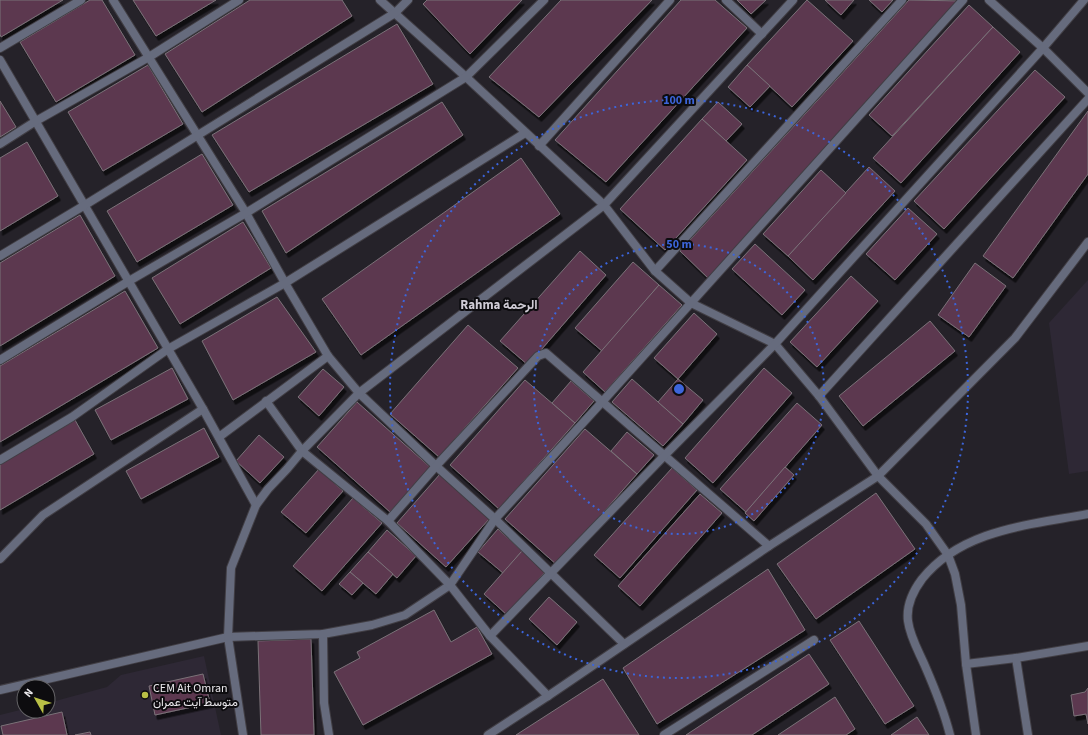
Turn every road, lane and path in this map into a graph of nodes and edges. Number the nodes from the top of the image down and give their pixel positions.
1 (81, 0) edge
2 (113, 0) edge
3 (239, 0) edge
4 (380, 0) edge
5 (408, 0) edge
6 (544, 0) edge
7 (670, 0) edge
8 (726, 0) edge
9 (793, 0) edge
10 (902, 0) edge
11 (963, 0) edge
12 (989, 0) edge
13 (1084, 0) edge
14 (395, 13) junction
15 (762, 34) junction
16 (0, 48) edge
17 (1042, 48) junction
18 (149, 57) junction
19 (0, 60) edge
20 (466, 77) junction
21 (1088, 94) edge
22 (1088, 99) edge
23 (36, 121) junction
24 (526, 133) junction
25 (197, 136) junction
26 (0, 144) edge
27 (539, 146) junction
28 (85, 205) junction
29 (604, 206) junction
30 (246, 213) junction
31 (1088, 242) edge
32 (0, 256) edge
33 (655, 270) junction
34 (129, 281) junction
35 (285, 283) junction
36 (690, 303) junction
37 (775, 344) junction
38 (168, 349) junction
39 (328, 356) junction
40 (0, 360) edge
41 (360, 393) junction
42 (819, 396) junction
43 (266, 402) junction
44 (602, 402) junction
45 (203, 409) junction
46 (219, 436) junction
47 (302, 451) junction
48 (664, 456) junction
49 (0, 460) edge
50 (436, 466) junction
51 (878, 476) junction
52 (256, 505) junction
53 (1088, 514) edge
54 (495, 519) junction
55 (388, 521) junction
56 (769, 546) junction
57 (948, 555) junction
58 (0, 559) edge
59 (551, 573) junction
60 (450, 585) junction
61 (323, 634) junction
62 (490, 636) junction
63 (228, 637) junction
64 (814, 640) dead end
65 (624, 644) junction
66 (1088, 646) edge
67 (1016, 658) junction
68 (966, 664) junction
69 (0, 689) edge
70 (548, 696) junction
71 (243, 735) edge
72 (329, 735) edge
73 (488, 735) edge
74 (664, 735) edge
75 (950, 735) edge
76 (976, 735) edge
77 (1028, 735) edge

1 - 16 street
2 - 18 street
3 - 18 street
4 - 14 street
5 - 14 street
6 - 20 street
7 - 27 street
8 - 15 street
9 - 15 street
10 - 33 street
11 - 36 street
12 - 17 street
13 - 17 street
14 - 20 street
14 - 25 street
15 - 29 street
17 - 21 street
17 - 37 street
18 - 23 street
18 - 25 street
19 - 23 street
20 - 24 street
20 - 30 street
22 - 42 street
23 - 26 street
23 - 28 street
24 - 27 street
24 - 35 street
25 - 28 street
25 - 30 street
27 - 29 street
28 - 32 street
28 - 34 street
29 - 33 street
29 - 41 street
30 - 34 street
30 - 35 street
31 - 51 street
33 - 36 street
34 - 38 street
34 - 40 street
35 - 38 street
35 - 39 street
36 - 37 street
36 - 44 street
37 - 42 street
37 - 48 street
38 - 45 street
38 - 49 street
39 - 41 street
39 - 43 street
41 - 47 street
41 - 50 street
42 - 51 street
43 - 46 street
43 - 47 street
44 - 48 street
44 - 50 street
44 - 54 street
45 - 46 street
45 - 58 street
46 - 52 street
47 - 52 street
47 - 55 street
48 - 56 street
48 - 59 street
50 - 54 street
50 - 55 street
51 - 56 street
51 - 57 street
52 - 63 street
53 - 57 street
54 - 59 street
54 - 60 street
55 - 60 street
56 - 65 street
57 - 68 street
57 - 75 street
59 - 62 street
59 - 65 street
60 - 61 street
60 - 62 street
61 - 63 street
61 - 72 street
62 - 70 street
63 - 69 street
63 - 71 street
64 - 74 street
65 - 70 street
66 - 67 street
67 - 68 street
67 - 77 street
68 - 76 street
70 - 73 street

